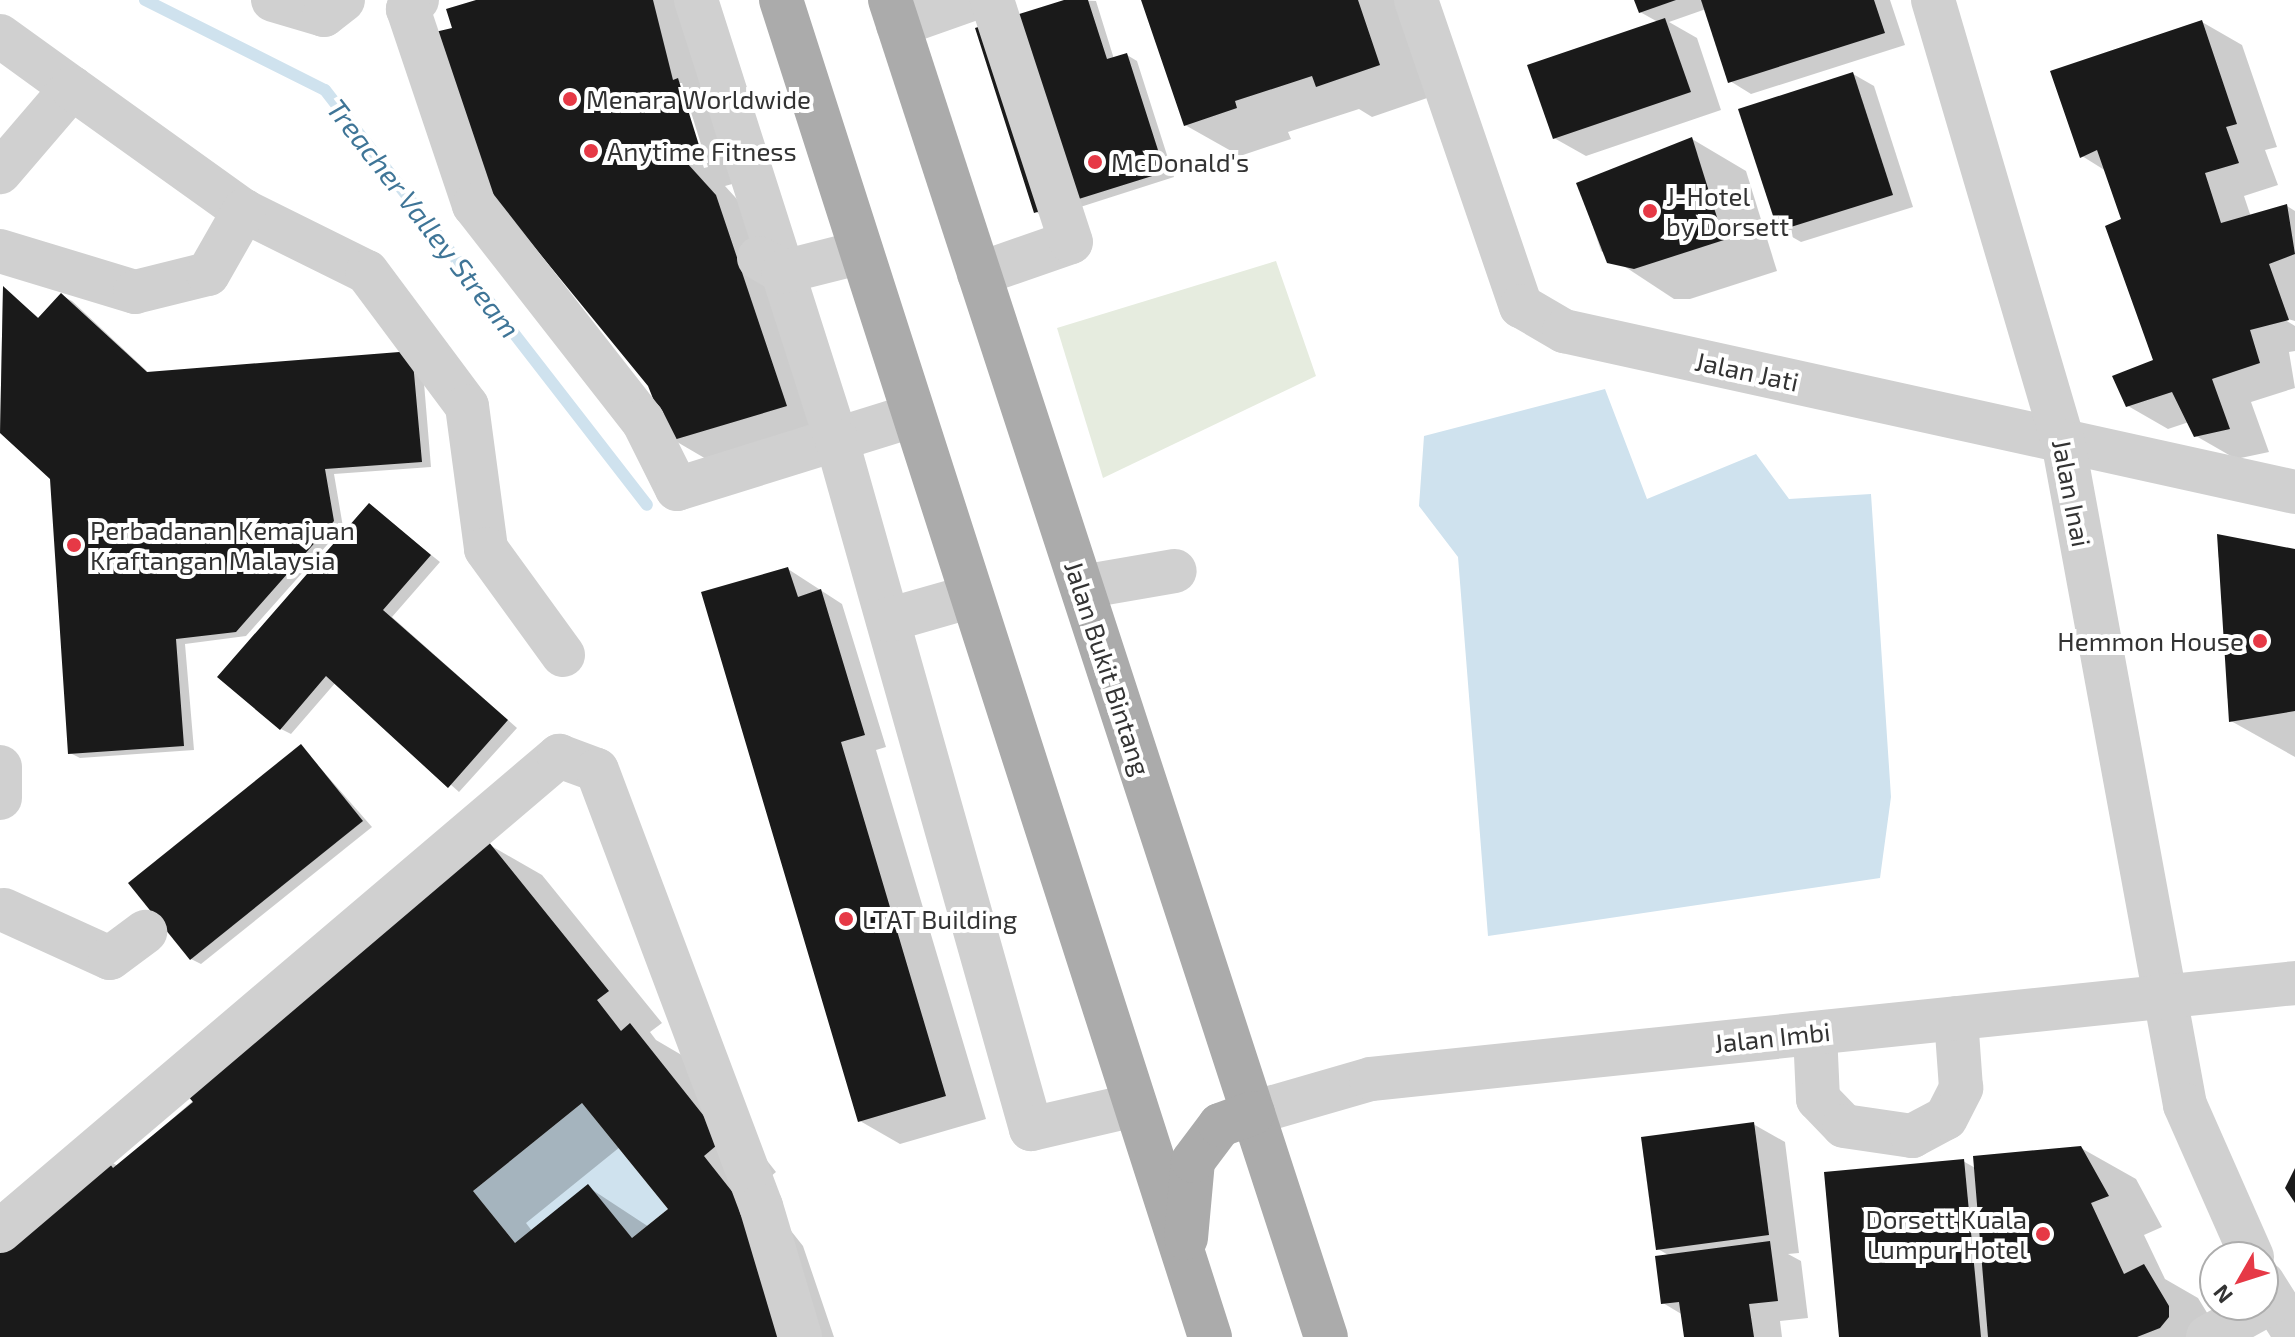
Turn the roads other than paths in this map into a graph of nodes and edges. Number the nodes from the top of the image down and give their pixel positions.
1 (273, 0) edge
2 (343, 0) edge
3 (417, 0) edge
4 (667, 0) edge
5 (696, 0) edge
6 (781, 0) edge
7 (969, 0) edge
8 (992, 0) edge
9 (1416, 0) edge
10 (1933, 0) edge
11 (894, 7) edge
12 (0, 36) edge
13 (72, 88) junction
14 (0, 172) edge
15 (244, 211) junction
16 (747, 250) junction
17 (862, 252) junction
18 (1, 253) edge
19 (783, 272) junction
20 (979, 274) junction
21 (914, 415) junction
22 (2063, 441) junction
23 (825, 445) junction
24 (2295, 492) edge
25 (1175, 571) dead end
26 (1082, 587) junction
27 (972, 596) junction
28 (888, 620) junction
29 (563, 655) dead end
30 (0, 767) edge
31 (0, 798) edge
32 (1, 902) edge
33 (145, 932) dead end
34 (2295, 983) edge
35 (2166, 997) junction
36 (1956, 1018) junction
37 (1815, 1033) junction
38 (1135, 1105) junction
39 (1253, 1113) junction
40 (0, 1231) edge
41 (2245, 1241) edge
42 (1185, 1261) junction
43 (800, 1337) edge
44 (1210, 1337) edge
45 (1326, 1337) edge

1 - 2 street
3 - 23 street
4 - 16 street
5 - 19 street
6 - 17 main road
7 - 11 street
8 - 20 street
9 - 22 street, Jalan Jati
10 - 22 street, Jalan Inai
11 - 20 main road, Jalan Bukit Bintang
12 - 13 street
13 - 14 street
13 - 15 street
15 - 18 street
15 - 29 street
16 - 19 street
16 - 23 street
17 - 19 street
17 - 21 main road
19 - 23 street
20 - 26 main road, Jalan Bukit Bintang
21 - 23 street
21 - 27 main road
22 - 24 street, Jalan Jati
22 - 35 street, Jalan Inai
23 - 28 street
25 - 26 street
26 - 39 main road, Jalan Bukit Bintang
27 - 28 street
27 - 38 main road
28 - 38 street
30 - 31 street
32 - 33 street
34 - 35 street, Jalan Imbi
35 - 36 street, Jalan Imbi
35 - 41 street, Jalan Inai
36 - 37 street, Jalan Imbi
36 - 37 street
37 - 39 street, Jalan Imbi
38 - 42 main road
39 - 42 main road
39 - 45 main road, Jalan Bukit Bintang
40 - 43 street
42 - 44 main road

